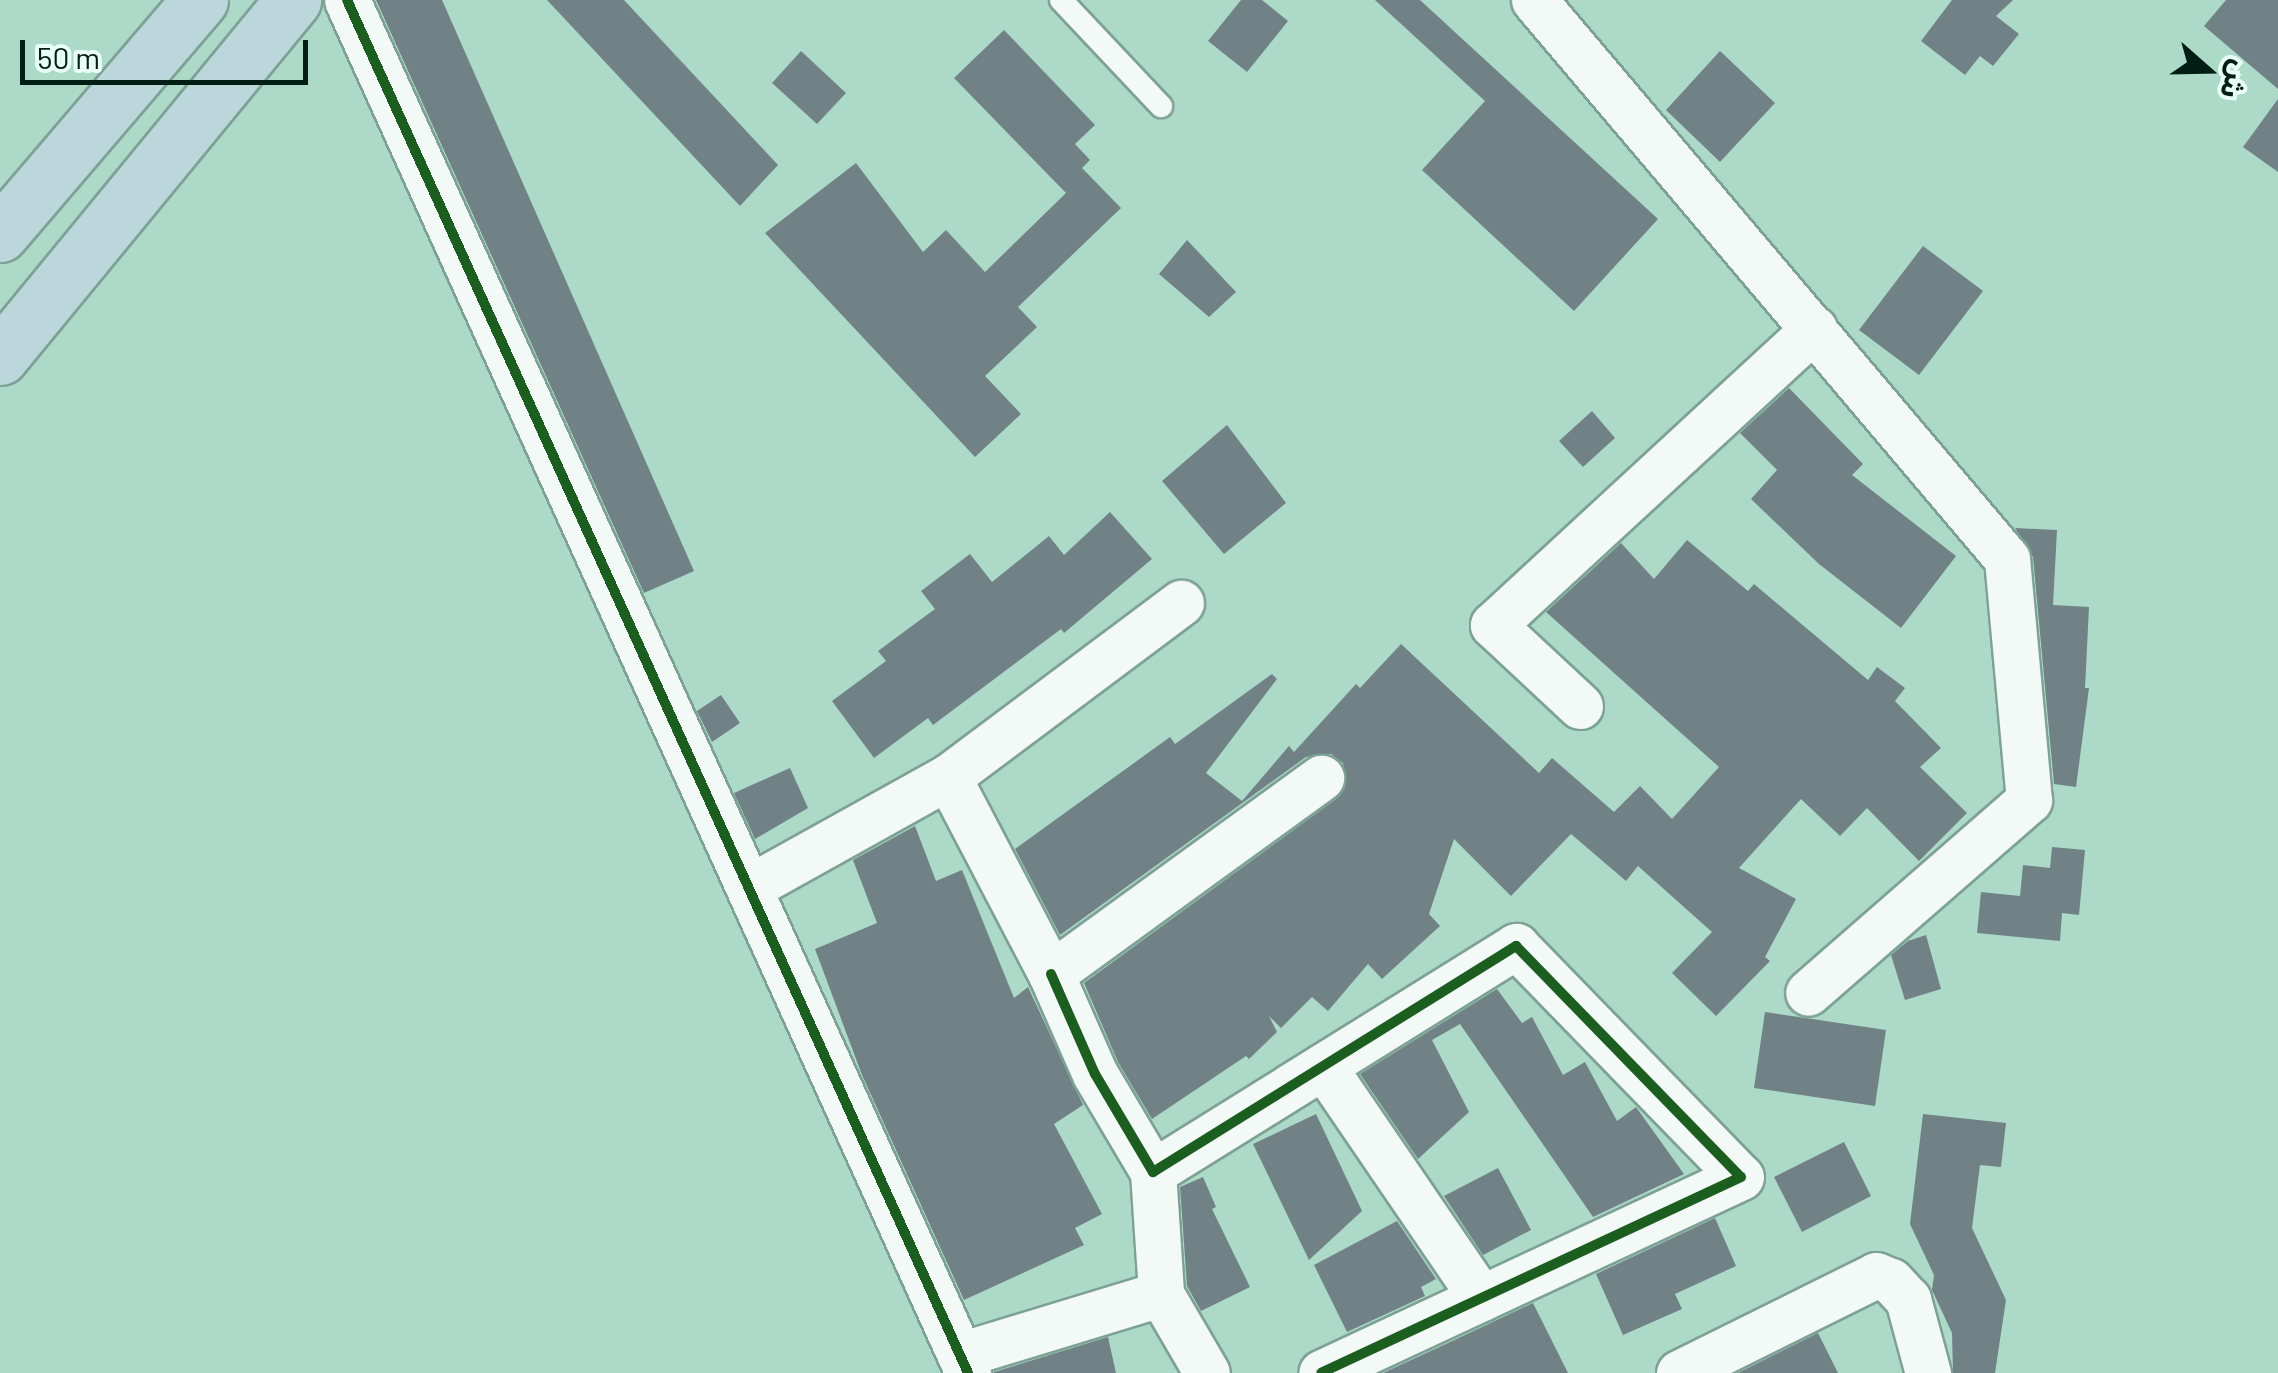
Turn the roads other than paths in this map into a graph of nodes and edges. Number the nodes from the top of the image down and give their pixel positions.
1 (200, 0) edge
2 (293, 0) edge
3 (347, 0) edge
4 (1061, 0) edge
5 (1534, 0) edge
6 (1161, 106) dead end
7 (0, 234) edge
8 (1814, 329) junction
9 (0, 357) edge
10 (1181, 603) dead end
11 (1580, 706) dead end
12 (948, 777) junction
13 (1321, 778) dead end
14 (750, 887) junction
15 (1052, 974) junction
16 (1808, 993) dead end
17 (1323, 1066) junction
18 (1153, 1172) junction
19 (1160, 1294) junction
20 (1481, 1298) junction
21 (966, 1364) edge
22 (1698, 1368) edge
23 (1206, 1373) edge
24 (1321, 1373) edge
25 (1928, 1373) edge

1 - 7 highway
2 - 9 highway
3 - 14 street
4 - 6 lane
5 - 8 street
8 - 11 street
8 - 16 street
10 - 12 street
12 - 14 street
12 - 15 street
13 - 15 street
14 - 21 street
15 - 18 street
17 - 18 street
17 - 20 street
17 - 20 street
18 - 19 street
19 - 21 street
19 - 23 street
20 - 24 street
22 - 25 street

